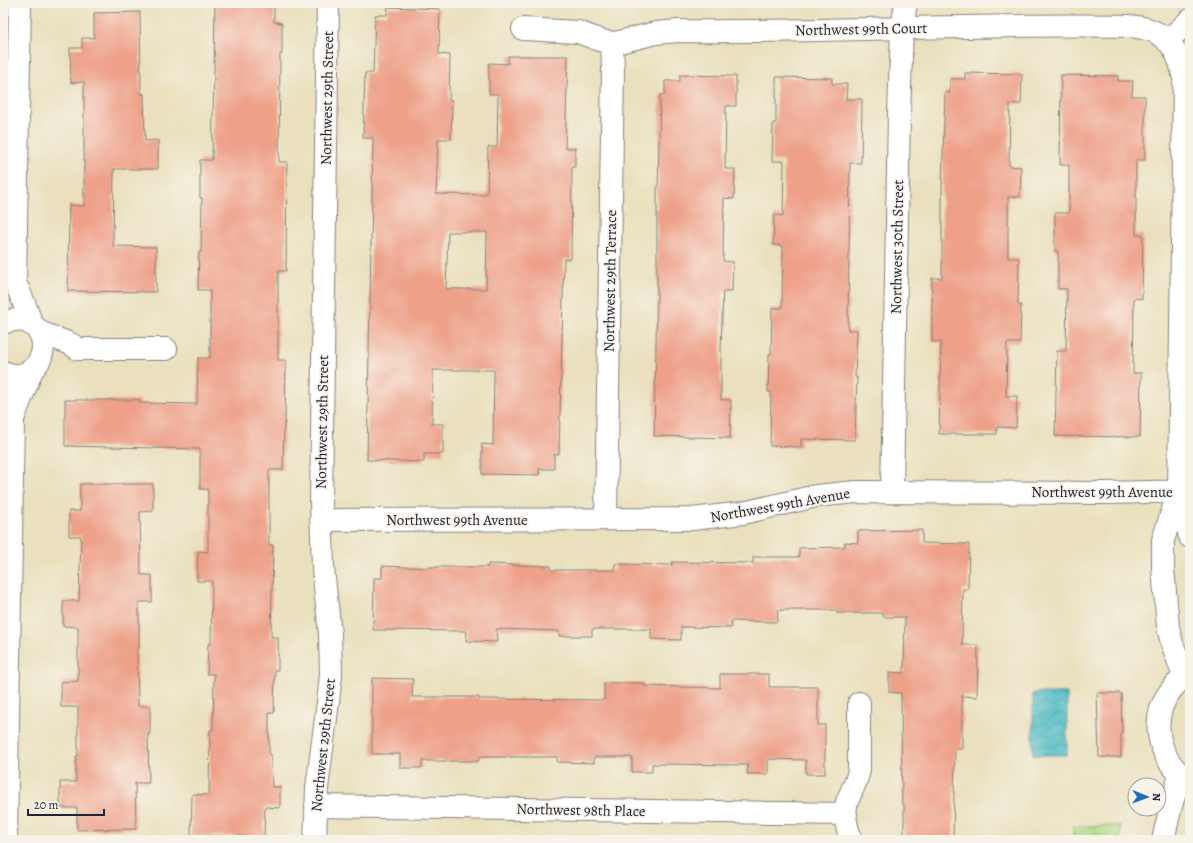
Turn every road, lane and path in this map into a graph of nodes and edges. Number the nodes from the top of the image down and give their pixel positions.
1 (20, 3) edge
2 (328, 3) edge
3 (906, 3) edge
4 (1190, 20) edge
5 (902, 28) junction
6 (523, 29) dead end
7 (1167, 41) junction
8 (612, 43) junction
9 (15, 283) junction
10 (3, 314) edge
11 (3, 323) edge
12 (36, 329) junction
13 (78, 349) junction
14 (166, 349) dead end
15 (35, 367) junction
16 (3, 372) edge
17 (3, 389) edge
18 (13, 419) junction
19 (1184, 491) edge
20 (892, 492) junction
21 (606, 519) junction
22 (321, 520) junction
23 (1190, 537) edge
24 (1187, 676) edge
25 (859, 703) dead end
26 (1185, 779) edge
27 (316, 806) junction
28 (846, 814) junction
29 (6, 840) edge
30 (315, 840) edge
31 (850, 840) edge
32 (1163, 840) edge

1 - 9 street
2 - 22 street, Northwest 29th Street
3 - 5 street, Northwest 30th Street
4 - 7 street
5 - 7 street, Northwest 99th Court
5 - 8 street, Northwest 99th Court
5 - 20 street, Northwest 30th Street
6 - 8 street, Northwest 99th Court
7 - 19 street
8 - 21 street, Northwest 29th Terrace
9 - 10 street
9 - 12 street
11 - 12 street
12 - 13 street
12 - 15 street
13 - 14 street
13 - 15 street
15 - 16 street
15 - 18 street
17 - 18 street
18 - 29 street
19 - 20 street, Northwest 99th Avenue
19 - 23 street
19 - 24 street
20 - 21 street, Northwest 99th Avenue
21 - 22 street, Northwest 99th Avenue
22 - 27 street, Northwest 29th Street
24 - 26 street
25 - 28 street
26 - 32 street
27 - 28 street, Northwest 98th Place
27 - 30 street, Northwest 29th Street
28 - 31 street

